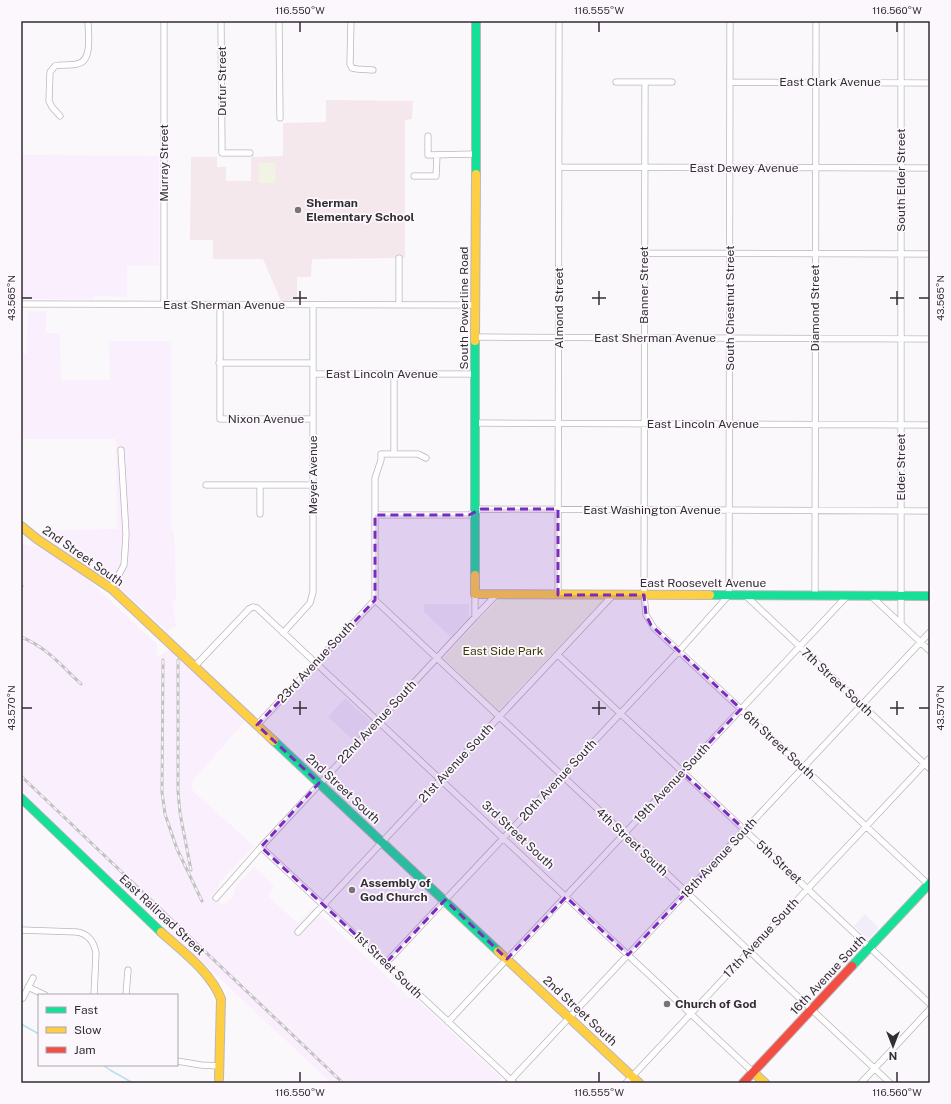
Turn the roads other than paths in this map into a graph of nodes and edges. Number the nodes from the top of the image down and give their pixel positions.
1 (88, 21) edge
2 (164, 21) edge
3 (221, 21) edge
4 (279, 21) edge
5 (350, 21) edge
6 (476, 21) edge
7 (559, 21) edge
8 (730, 21) edge
9 (816, 21) edge
10 (901, 21) edge
11 (373, 70) dead end
12 (616, 82) dead end
13 (645, 82) junction
14 (672, 82) dead end
15 (730, 82) junction
16 (816, 82) junction
17 (901, 82) junction
18 (930, 83) edge
19 (60, 116) dead end
20 (280, 118) dead end
21 (428, 136) dead end
22 (250, 153) dead end
23 (476, 154) junction
24 (437, 155) junction
25 (559, 167) junction
26 (645, 167) junction
27 (730, 168) junction
28 (816, 168) junction
29 (901, 168) junction
30 (930, 168) edge
31 (414, 176) dead end
32 (644, 253) junction
33 (730, 253) junction
34 (816, 253) junction
35 (901, 254) junction
36 (930, 254) edge
37 (399, 258) dead end
38 (21, 304) edge
39 (164, 305) junction
40 (399, 305) junction
41 (476, 305) junction
42 (220, 306) junction
43 (313, 306) junction
44 (476, 337) junction
45 (559, 338) junction
46 (644, 338) junction
47 (730, 338) junction
48 (815, 339) junction
49 (901, 339) junction
50 (930, 339) edge
51 (219, 363) junction
52 (313, 363) junction
53 (313, 374) junction
54 (394, 374) junction
55 (476, 374) junction
56 (313, 419) junction
57 (476, 423) junction
58 (559, 423) junction
59 (644, 424) junction
60 (730, 424) junction
61 (815, 425) junction
62 (901, 425) junction
63 (930, 425) edge
64 (121, 450) dead end
65 (394, 454) junction
66 (426, 458) dead end
67 (206, 485) dead end
68 (260, 485) junction
69 (313, 485) junction
70 (558, 509) junction
71 (644, 510) junction
72 (730, 510) junction
73 (815, 510) junction
74 (901, 511) junction
75 (930, 511) edge
76 (476, 512) junction
77 (260, 514) dead end
78 (375, 515) junction
79 (21, 526) edge
80 (111, 587) junction
81 (475, 594) junction
82 (497, 594) junction
83 (558, 595) junction
84 (613, 595) junction
85 (644, 595) junction
86 (729, 595) junction
87 (745, 595) junction
88 (815, 596) junction
89 (847, 596) junction
90 (871, 596) junction
91 (901, 596) junction
92 (930, 596) edge
93 (375, 600) junction
94 (475, 618) junction
95 (901, 624) junction
96 (930, 632) edge
97 (283, 633) junction
98 (921, 643) junction
99 (800, 647) junction
100 (679, 651) junction
101 (930, 652) edge
102 (558, 654) junction
103 (436, 658) junction
104 (315, 663) junction
105 (195, 666) junction
106 (862, 705) junction
107 (741, 709) junction
108 (620, 713) junction
109 (499, 717) junction
110 (378, 721) junction
111 (258, 725) junction
112 (930, 758) edge
113 (925, 764) junction
114 (804, 768) junction
115 (930, 769) edge
116 (682, 772) junction
117 (562, 776) junction
118 (441, 780) junction
119 (320, 783) junction
120 (21, 798) edge
121 (866, 826) junction
122 (745, 830) junction
123 (624, 834) junction
124 (503, 838) junction
125 (382, 842) junction
126 (261, 847) junction
127 (930, 885) edge
128 (808, 889) junction
129 (686, 893) junction
130 (566, 897) junction
131 (216, 898) dead end
132 (444, 900) junction
133 (323, 905) junction
134 (21, 930) edge
135 (298, 932) dead end
136 (870, 947) junction
137 (749, 952) junction
138 (628, 955) junction
139 (507, 959) junction
140 (386, 963) junction
141 (128, 970) dead end
142 (33, 978) dead end
143 (28, 987) junction
144 (43, 994) edge
145 (94, 994) edge
146 (126, 994) edge
147 (23, 998) dead end
148 (930, 1004) edge
149 (930, 1009) edge
150 (812, 1010) junction
151 (690, 1014) junction
152 (570, 1018) junction
153 (448, 1022) junction
154 (178, 1061) edge
155 (219, 1066) junction
156 (874, 1069) junction
157 (753, 1072) junction
158 (632, 1076) junction
159 (219, 1081) edge
160 (511, 1082) edge
161 (626, 1083) edge
162 (639, 1083) edge
163 (743, 1083) edge
164 (765, 1083) edge
165 (861, 1083) edge
166 (890, 1083) edge

1 - 19 street
2 - 39 street, Murray Street
3 - 22 street, Dufur Street
4 - 20 street
5 - 11 street
6 - 23 street, South Powerline Road
7 - 25 street, Almond Street
8 - 15 street, South Chestnut Street
9 - 16 street, Diamond Street
10 - 17 street, South Elder Street
12 - 13 street
13 - 14 street
13 - 26 street, Banner Street
15 - 16 street, East Clark Avenue
15 - 27 street, South Chestnut Street
16 - 17 street, East Clark Avenue
16 - 28 street, Diamond Street
17 - 18 street, East Clark Avenue
17 - 29 street, South Elder Street
21 - 24 street
23 - 24 street
23 - 41 street, South Powerline Road
24 - 31 street
25 - 26 street, East Dewey Avenue
25 - 45 street, Almond Street
26 - 27 street, East Dewey Avenue
26 - 32 street, Banner Street
27 - 28 street, East Dewey Avenue
27 - 33 street, South Chestnut Street
28 - 29 street, East Dewey Avenue
28 - 34 street, Diamond Street
29 - 30 street, East Dewey Avenue
29 - 35 street, South Elder Street
32 - 33 street
32 - 46 street, Banner Street
33 - 34 street
33 - 47 street, South Chestnut Street
34 - 35 street
34 - 48 street, Diamond Street
35 - 36 street
35 - 49 street, South Elder Street
37 - 40 street
38 - 39 street, East Sherman Avenue
39 - 42 street, East Sherman Avenue
40 - 41 street, East Sherman Avenue
40 - 43 street, East Sherman Avenue
41 - 44 street, South Powerline Road
42 - 43 street, East Sherman Avenue
42 - 51 street
43 - 52 street, Meyer Avenue
44 - 45 street, East Sherman Avenue
44 - 55 street, South Powerline Road
45 - 46 street, East Sherman Avenue
45 - 58 street, Almond Street
46 - 47 street, East Sherman Avenue
46 - 59 street, Banner Street
47 - 48 street, East Sherman Avenue
47 - 60 street, South Chestnut Street
48 - 49 street, East Sherman Avenue
48 - 61 street, Diamond Street
49 - 50 street, East Sherman Avenue
49 - 62 street, Elder Street
51 - 52 street, East Lincoln Avenue
51 - 56 street, Nixon Avenue
52 - 53 street, Meyer Avenue
53 - 54 street, East Lincoln Avenue
53 - 56 street, Meyer Avenue
54 - 55 street, East Lincoln Avenue
54 - 65 street
55 - 57 street, South Powerline Road
56 - 69 street, Meyer Avenue
57 - 58 street, East Lincoln Avenue
57 - 76 street, South Powerline Road
58 - 59 street, East Lincoln Avenue
58 - 70 street, Almond Street
59 - 60 street, East Lincoln Avenue
59 - 71 street, Banner Street
60 - 61 street, East Lincoln Avenue
60 - 72 street, South Chestnut Street
61 - 62 street, East Lincoln Avenue
61 - 73 street, Diamond Street
62 - 63 street, East Lincoln Avenue
62 - 74 street, Elder Street
64 - 80 street
65 - 66 street
65 - 78 street
67 - 68 street
68 - 69 street
68 - 77 street
69 - 97 street, Meyer Avenue
70 - 71 street, East Washington Avenue
70 - 76 street, East Washington Avenue
70 - 83 street, Almond Street
71 - 72 street, East Washington Avenue
71 - 85 street, Banner Street
72 - 73 street, East Washington Avenue
72 - 86 street, South Chestnut Street
73 - 74 street, East Washington Avenue
73 - 88 street, Diamond Street
74 - 75 street, East Washington Avenue
74 - 91 street, Elder Street
76 - 78 street, East Washington Avenue
76 - 81 street, South Powerline Road
78 - 93 street
79 - 80 street, 2nd Street South
80 - 105 street, 2nd Street South
81 - 82 street, East Roosevelt Avenue
81 - 94 street
82 - 83 street, East Roosevelt Avenue
82 - 94 street, 22nd Avenue South
83 - 84 street, East Roosevelt Avenue
84 - 85 street, East Roosevelt Avenue
84 - 102 street, 21st Avenue South
85 - 86 street, East Roosevelt Avenue
85 - 100 street, 6th Street South
86 - 87 street, East Roosevelt Avenue
86 - 100 street, 20th Avenue South
87 - 88 street, East Roosevelt Avenue
87 - 99 street, 7th Street South
88 - 89 street, East Roosevelt Avenue
89 - 90 street, East Roosevelt Avenue
89 - 99 street, 19th Avenue South
90 - 91 street, East Roosevelt Avenue
90 - 95 street
91 - 92 street, East Roosevelt Avenue
91 - 95 street, Elder Street
93 - 103 street, 4th Street South
93 - 104 street, 23rd Avenue South
94 - 103 street, 22nd Avenue South
95 - 98 street
96 - 98 street, 18th Avenue South
97 - 104 street, 3rd Street South
97 - 105 street, 3rd Street South
98 - 101 street
98 - 106 street, 18th Avenue South
99 - 106 street, 7th Street South
99 - 107 street, 19th Avenue South
100 - 107 street, 6th Street South
100 - 108 street, 20th Avenue South
102 - 108 street, 5th Street
102 - 109 street, 21st Avenue South
103 - 109 street, 4th Street South
103 - 110 street, 22nd Avenue South
104 - 110 street, 3rd Street South
104 - 111 street, 23rd Avenue South
105 - 111 street, 2nd Street South
106 - 113 street, 7th Street South
106 - 114 street, 18th Avenue South
107 - 114 street, 6th Street South
107 - 116 street, 19th Avenue South
108 - 116 street, 5th Street
108 - 117 street, 20th Avenue South
109 - 117 street, 4th Street South
109 - 118 street, 21st Avenue South
110 - 118 street, 3rd Street South
110 - 119 street, 22nd Avenue South
111 - 119 street, 2nd Street South
112 - 113 street, 17th Avenue South
113 - 115 street, 7th Street South
113 - 121 street, 17th Avenue South
114 - 121 street, 6th Street South
114 - 122 street, 18th Avenue South
116 - 122 street, 5th Street
116 - 123 street, 19th Avenue South
117 - 123 street, 4th Street South
117 - 124 street, 20th Avenue South
118 - 124 street, 3rd Street South
118 - 125 street, 21st Avenue South
119 - 125 street, 2nd Street South
119 - 126 street, 22nd Avenue South
120 - 155 street, East Railroad Street
121 - 127 street, 6th Street South
121 - 128 street, 17th Avenue South
122 - 128 street, 5th Street
122 - 129 street, 18th Avenue South
123 - 129 street, 4th Street South
123 - 130 street, 19th Avenue South
124 - 130 street, 3rd Street South
124 - 132 street, 20th Avenue South
125 - 132 street, 2nd Street South
125 - 133 street, 21st Avenue South
126 - 131 street, 22nd Avenue South
126 - 133 street, 1st Street South
127 - 136 street, 16th Avenue South
128 - 136 street, 5th Street
128 - 137 street, 17th Avenue South
129 - 137 street, 4th Street South
129 - 138 street, 18th Avenue South
130 - 138 street, 3rd Street South
130 - 139 street, 19th Avenue South
132 - 139 street, 2nd Street South
132 - 140 street, 20th Avenue South
133 - 135 street, 21st Avenue South
133 - 140 street, 1st Street South
134 - 145 street
136 - 148 street, 5th Street
136 - 150 street, 16th Avenue South
137 - 150 street, 4th Street South
137 - 151 street, 17th Avenue South
138 - 151 street, 3rd Street South
138 - 152 street, 18th Avenue South
139 - 152 street, 2nd Street South
139 - 153 street, 19th Avenue South
140 - 153 street, 1st Street South
141 - 146 street
142 - 143 street
143 - 144 street
143 - 147 street
149 - 156 street
150 - 156 street, 4th Street South
150 - 157 street, 16th Avenue South
151 - 157 street, 3rd Street South
151 - 158 street, 17th Avenue South
152 - 158 street, 2nd Street South
152 - 160 street, 18th Avenue South
153 - 160 street, 1st Street South
154 - 155 street
155 - 159 street, East Railroad Street
156 - 165 street
156 - 166 street, 4th Street South
157 - 163 street, 16th Avenue South
157 - 164 street, 3rd Street South
158 - 161 street, 17th Avenue South
158 - 162 street, 2nd Street South

